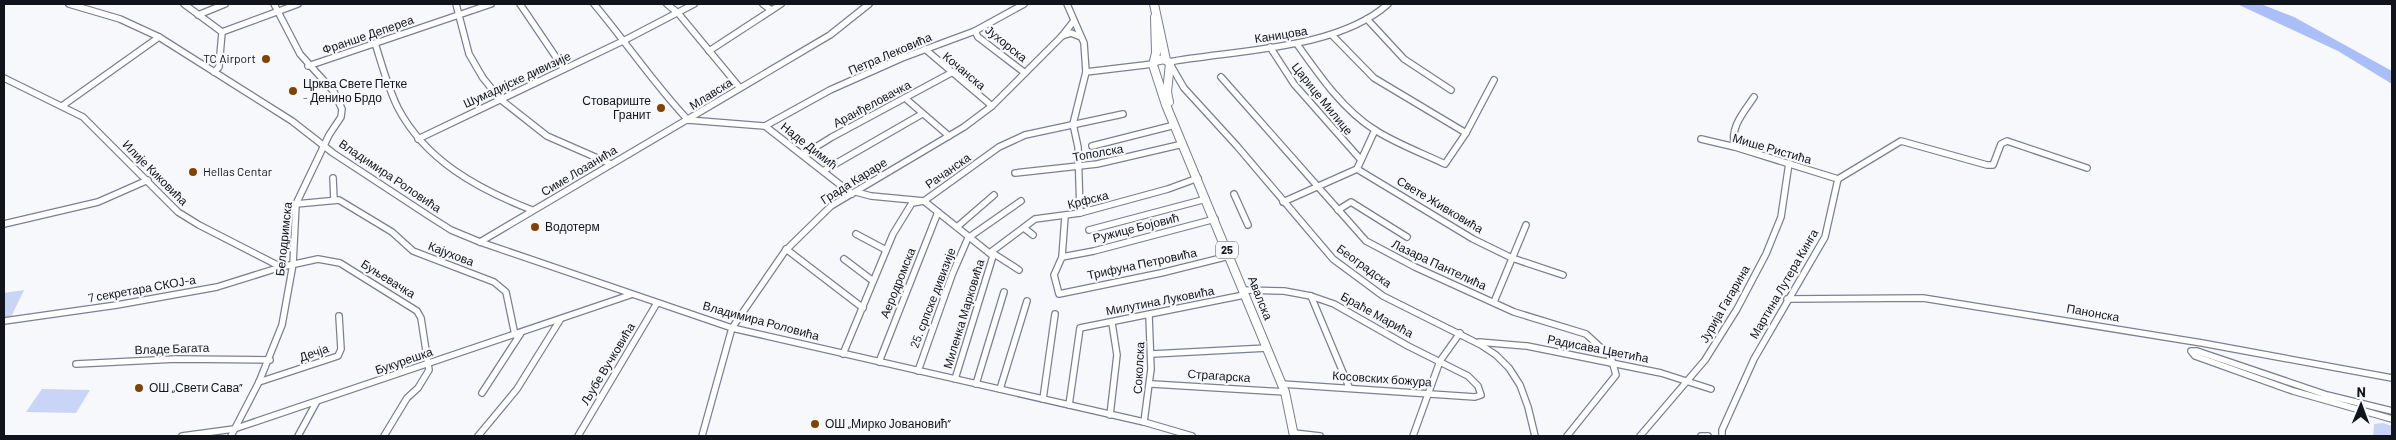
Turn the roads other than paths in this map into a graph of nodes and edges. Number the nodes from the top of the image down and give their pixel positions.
1 (69, 4) edge
2 (184, 4) edge
3 (225, 4) edge
4 (274, 4) edge
5 (298, 4) edge
6 (456, 4) edge
7 (492, 4) edge
8 (520, 4) edge
9 (594, 4) edge
10 (667, 4) edge
11 (694, 4) edge
12 (763, 4) edge
13 (781, 4) edge
14 (869, 4) edge
15 (1024, 4) edge
16 (1067, 4) edge
17 (1154, 4) edge
18 (1388, 4) edge
19 (278, 10) junction
20 (771, 10) junction
21 (678, 13) junction
22 (198, 15) junction
23 (458, 15) junction
24 (1156, 16) junction
25 (1366, 19) junction
26 (1073, 22) junction
27 (975, 31) junction
28 (222, 32) junction
29 (1332, 35) junction
30 (1062, 36) junction
31 (159, 37) junction
32 (1081, 37) junction
33 (625, 40) junction
34 (375, 43) junction
35 (1297, 44) junction
36 (1270, 47) junction
37 (925, 49) junction
38 (709, 51) junction
39 (1169, 63) junction
40 (1154, 64) junction
41 (308, 66) junction
42 (564, 69) junction
43 (214, 72) junction
44 (1086, 72) junction
45 (951, 73) junction
46 (1026, 73) junction
47 (1221, 77) dead end
48 (4, 78) edge
49 (1494, 80) dead end
50 (740, 88) junction
51 (1451, 90) dead end
52 (1754, 97) dead end
53 (905, 98) junction
54 (500, 99) junction
55 (62, 106) junction
56 (992, 106) junction
57 (922, 114) junction
58 (1123, 114) dead end
59 (1172, 116) junction
60 (688, 120) junction
61 (1073, 124) junction
62 (1175, 125) junction
63 (765, 126) junction
64 (1375, 130) junction
65 (1466, 133) junction
66 (949, 136) junction
67 (418, 139) junction
68 (1701, 139) dead end
69 (1183, 144) junction
70 (324, 145) junction
71 (1092, 146) dead end
72 (1735, 147) junction
73 (803, 155) junction
74 (1360, 160) junction
75 (1789, 163) junction
76 (611, 164) junction
77 (1078, 167) junction
78 (2087, 168) dead end
79 (1357, 169) junction
80 (823, 172) junction
81 (1015, 173) dead end
82 (333, 178) dead end
83 (1198, 178) junction
84 (1838, 179) junction
85 (148, 180) junction
86 (1317, 187) junction
87 (854, 193) junction
88 (1234, 194) dead end
89 (994, 195) dead end
90 (1206, 199) junction
91 (334, 200) junction
92 (924, 200) junction
93 (1021, 201) dead end
94 (1283, 202) junction
95 (296, 204) junction
96 (532, 210) junction
97 (1338, 210) junction
98 (938, 212) junction
99 (1080, 213) junction
100 (1065, 216) junction
101 (1215, 220) junction
102 (4, 224) edge
103 (1248, 225) dead end
104 (1526, 225) dead end
105 (957, 227) junction
106 (1024, 228) junction
107 (1089, 230) dead end
108 (856, 234) dead end
109 (1032, 235) dead end
110 (1407, 237) dead end
111 (968, 238) junction
112 (480, 242) junction
113 (786, 249) junction
114 (886, 250) junction
115 (992, 254) junction
116 (1062, 256) junction
117 (1229, 256) junction
118 (1512, 258) junction
119 (844, 259) dead end
120 (294, 264) junction
121 (282, 267) junction
122 (1019, 270) dead end
123 (1564, 275) dead end
124 (873, 281) junction
125 (1004, 292) dead end
126 (1244, 292) junction
127 (630, 295) junction
128 (1310, 296) junction
129 (1787, 299) junction
130 (1027, 301) dead end
131 (1494, 302) junction
132 (657, 303) junction
133 (863, 308) junction
134 (1055, 314) dead end
135 (1149, 315) junction
136 (339, 316) dead end
137 (560, 320) junction
138 (4, 321) edge
139 (1112, 323) junction
140 (732, 328) junction
141 (1460, 333) junction
142 (518, 334) junction
143 (1479, 342) junction
144 (1267, 348) junction
145 (842, 354) junction
146 (1152, 354) junction
147 (270, 360) junction
148 (1440, 361) junction
149 (879, 362) junction
150 (76, 364) dead end
151 (1614, 364) junction
152 (428, 365) junction
153 (918, 370) junction
154 (2392, 378) edge
155 (955, 379) junction
156 (259, 382) junction
157 (1687, 382) junction
158 (976, 384) junction
159 (1152, 384) junction
160 (1349, 387) junction
161 (1284, 388) junction
162 (1711, 388) dead end
163 (1000, 389) junction
164 (482, 393) dead end
165 (1428, 394) junction
166 (1480, 397) joint
167 (1043, 399) junction
168 (316, 403) junction
169 (1069, 405) junction
170 (2392, 411) edge
171 (1110, 415) junction
172 (2392, 419) edge
173 (1144, 422) junction
174 (234, 429) junction
175 (1174, 434) edge
176 (1294, 434) edge
177 (182, 436) edge
178 (231, 436) edge
179 (298, 436) edge
180 (384, 436) edge
181 (478, 436) edge
182 (578, 436) edge
183 (702, 436) edge
184 (1192, 436) edge
185 (1320, 436) edge
186 (1413, 436) edge
187 (1535, 436) edge
188 (1567, 436) edge
189 (1640, 436) edge
190 (1701, 436) edge
191 (1708, 436) edge
192 (1722, 436) edge

1 - 31 street
2 - 22 street
3 - 22 street
4 - 19 street, Белодримска
5 - 19 street
6 - 23 street
7 - 23 street, Франше Депереа
8 - 42 street
9 - 33 street, Млавска
10 - 21 street
11 - 21 street, Шумадијске дивизије
12 - 20 street
13 - 20 street
14 - 50 street, Млавска
15 - 27 street, Петра Лековића
16 - 26 street
17 - 24 main road, 25
18 - 25 street, Каницова
19 - 28 street
19 - 41 street, Белодримска
20 - 38 street
21 - 33 street, Шумадијске дивизије
21 - 38 street
22 - 28 street
23 - 34 street, Франше Депереа
23 - 54 street
24 - 39 main road, 25
24 - 40 main road, 25
25 - 29 street, Каницова
25 - 51 street
26 - 30 street, Града Караре
26 - 32 street
27 - 37 street, Петра Лековића
27 - 46 street, Јухорска
28 - 43 street
29 - 35 street, Каницова
29 - 65 street
30 - 32 street
30 - 46 street, Града Караре
31 - 43 street
31 - 55 street
32 - 44 street
33 - 42 street, Шумадијске дивизије
33 - 60 street, Млавска
34 - 41 street, Франше Депереа
34 - 67 street
35 - 36 street, Каницова
35 - 64 street
36 - 39 street, Каницова
36 - 74 street, Царице Милице
37 - 45 street, Кочанска
37 - 63 street, Петра Лековића
38 - 50 street
39 - 40 main road
39 - 40 main road
39 - 59 main road, 25
39 - 94 street, Београдска
40 - 44 street
40 - 59 main road, 25
41 - 70 street, Белодримска
42 - 54 street, Шумадијске дивизије
43 - 70 street
44 - 61 street
45 - 53 street, Аранђеловачка
45 - 56 street, Кочанска
46 - 56 street, Града Караре
47 - 86 street, Лазара Пантелића
48 - 55 street, Илије Киковића
49 - 65 street
50 - 60 street, Млавска
52 - 72 street
53 - 57 street
53 - 73 street, Аранђеловачка
54 - 67 street, Шумадијске дивизије
54 - 76 street
55 - 85 street, Илије Киковића
56 - 66 street, Града Караре
57 - 66 street
57 - 80 street
58 - 61 street, Рачанска
59 - 62 main road, Авалска / 25
60 - 63 street, Наде Димић
60 - 76 street, Симе Лозанића
61 - 77 street
61 - 92 street, Рачанска
62 - 69 main road, Авалска / 25
62 - 71 street
63 - 73 street, Наде Димић
64 - 65 street
64 - 74 street
66 - 87 street, Града Караре
67 - 96 street
68 - 72 street, Мише Ристића
69 - 77 street, Тополска
69 - 83 main road, Авалска / 25
70 - 95 street, Белодримска
70 - 112 street, Владимира Роловића
72 - 75 street, Мише Ристића
73 - 80 street, Наде Димић
74 - 79 street
75 - 84 street, Мише Ристића
75 - 157 street, Јурија Гагарина
76 - 96 street, Симе Лозанића
77 - 81 street, Тополска
77 - 99 street
78 - 84 street
79 - 86 street
79 - 118 street, Свете Живковића
80 - 87 street, Наде Димић
82 - 91 street
83 - 90 main road, Авалска / 25
83 - 99 street, Крфска
84 - 129 street, Мартина Лутера Кинга
85 - 102 street
85 - 121 street, Илије Киковића
86 - 94 street
86 - 97 street, Лазара Пантелића
87 - 92 street, Наде Димић
87 - 113 street, Града Караре
88 - 103 street
89 - 105 street
90 - 101 main road, Авалска / 25
90 - 107 street
91 - 95 street, Кајухова
91 - 142 street, Кајухова
92 - 98 street
92 - 114 street, Рачанска
93 - 111 street, 25. српске дивизије
94 - 141 street, Београдска
95 - 120 street, Белодримска
96 - 112 street, Симе Лозанића
97 - 110 street
97 - 131 street, Лазара Пантелића
98 - 105 street
98 - 149 street, Аеродромска
99 - 100 street, Крфска
100 - 106 street, Крфска
100 - 116 street
101 - 116 street, Ружице Бојовић
101 - 117 main road, Авалска / 25
104 - 118 street
105 - 111 street
106 - 109 street
106 - 115 street, Крфска
108 - 114 street
111 - 115 street
111 - 153 street, 25. српске дивизије
112 - 127 street, Владимира Роловића
113 - 133 street
113 - 140 street, Града Караре
114 - 124 street, Рачанска
115 - 122 street
115 - 155 street, Миленка Марковића
116 - 117 street, Трифуна Петровића
117 - 126 main road, Авалска / 25
118 - 123 street, Свете Живковића
118 - 131 street
119 - 124 street
120 - 121 street
120 - 147 street, Белодримска
120 - 152 street, Буњевачка
121 - 138 street, 7 секретара СКОЈ-а
124 - 133 street, Рачанска
125 - 158 street
126 - 128 street, Браће Марића
126 - 135 street, Милутина Луковића
126 - 144 main road, Авалска / 25
127 - 132 street, Владимира Роловића
127 - 137 street, Букурешка
128 - 148 street, Браће Марића
128 - 160 street
129 - 154 street, Панонска
129 - 192 street, Мартина Лутера Кинга
130 - 163 street
131 - 151 street, Лазара Пантелића
132 - 140 street, Владимира Роловића
132 - 182 street, Љубе Вучковића
133 - 145 street, Рачанска
134 - 167 street
135 - 139 street, Милутина Луковића
135 - 146 street, Соколска
136 - 156 street, Дечја
137 - 142 street, Букурешка
137 - 181 street
139 - 169 street, Милутина Луковића
139 - 171 street
140 - 145 street, Владимира Роловића
140 - 183 street, Града Караре
141 - 143 street, Београдска
141 - 148 street
142 - 152 street, Букурешка
142 - 164 street
143 - 151 street, Радисава Цветића
143 - 187 street, Београдска
144 - 146 street
144 - 161 main road, Авалска / 25
145 - 149 street, Владимира Роловића
146 - 159 street, Соколска
147 - 150 street, Владе Багата
147 - 156 street, Белодримска
148 - 165 street
148 - 166 street, Браће Марића
149 - 153 street, Владимира Роловића
151 - 157 street, Радисава Цветића
151 - 188 street
152 - 168 street, Букурешка
152 - 180 street
153 - 155 street, Владимира Роловића
155 - 158 street, Владимира Роловића
156 - 174 street, Белодримска
157 - 162 street, Радисава Цветића
157 - 189 street, Јурија Гагарина
158 - 163 street, Владимира Роловића
159 - 161 street, Страгарска
159 - 173 street, Соколска
160 - 161 street, Косовских божура
160 - 165 street, Косовских божура
161 - 176 main road, Авалска / 25
163 - 167 street, Владимира Роловића
165 - 166 street, Косовских божура
165 - 186 street
167 - 169 street, Владимира Роловића
168 - 174 street, Букурешка
168 - 179 street
169 - 171 street, Владимира Роловића
170 - 172 street
171 - 173 street, Владимира Роловића
173 - 175 street, Владимира Роловића
174 - 177 street, Букурешка
174 - 178 street, Белодримска
175 - 184 street, Владимира Роловића
176 - 185 street
190 - 191 street

